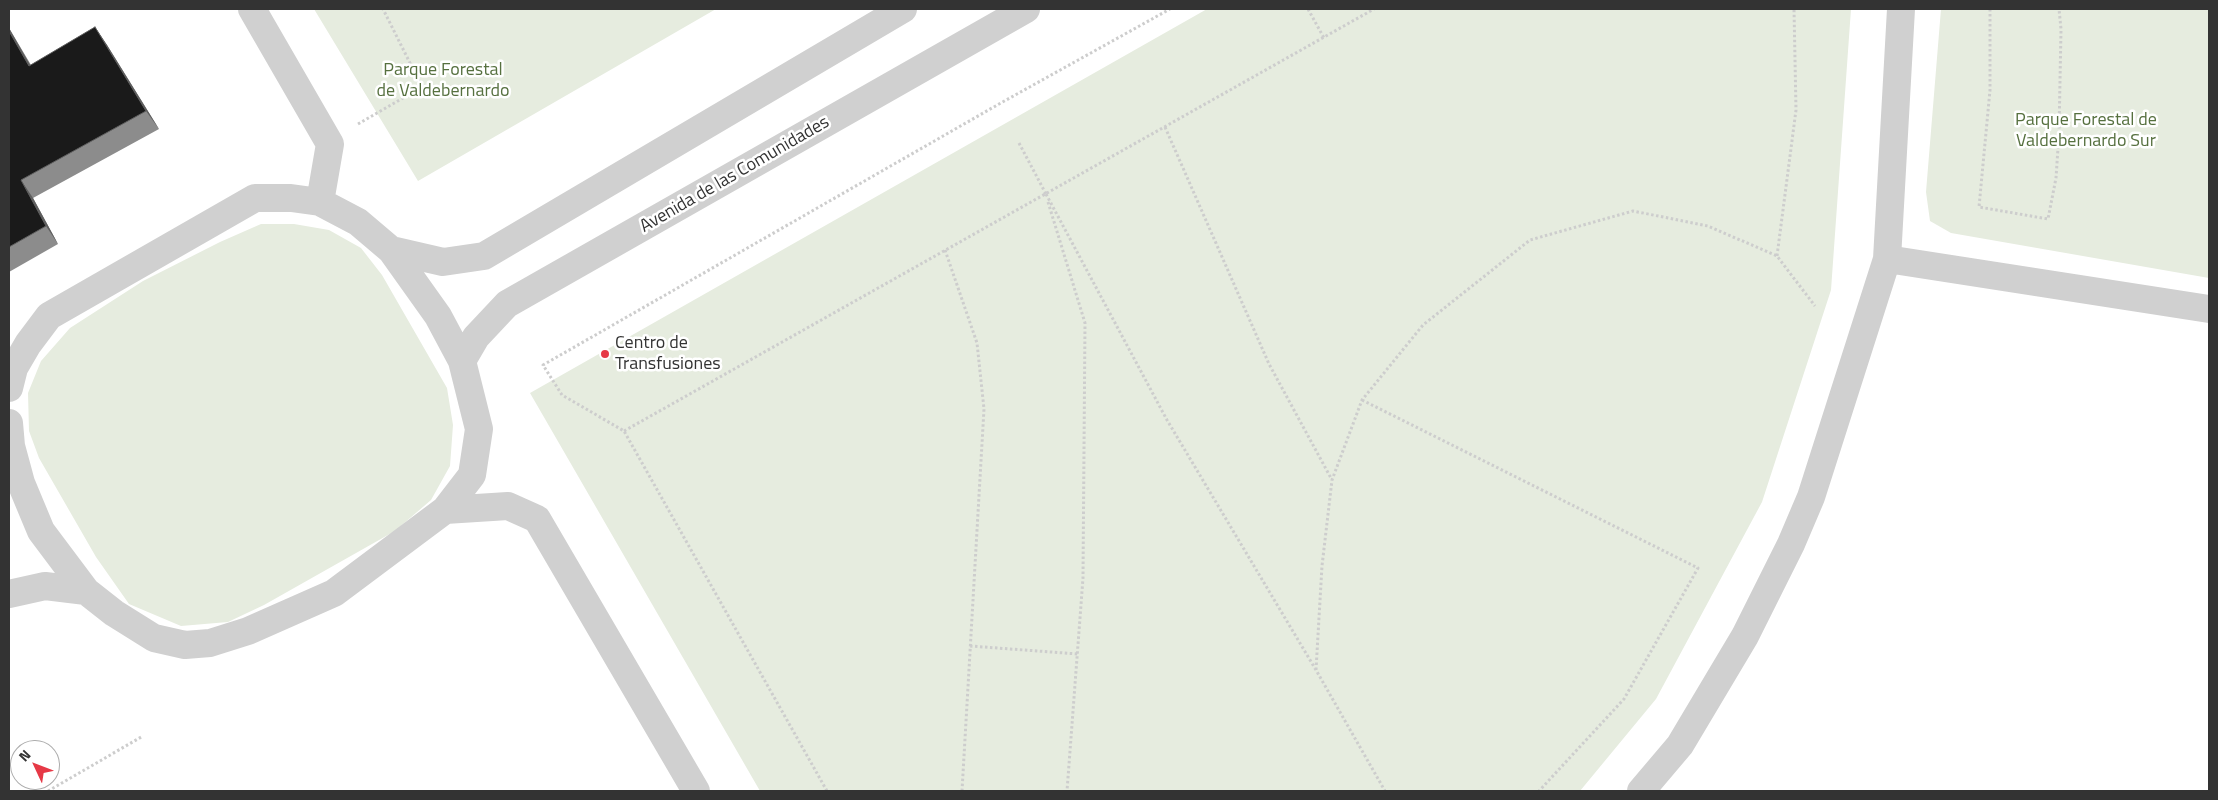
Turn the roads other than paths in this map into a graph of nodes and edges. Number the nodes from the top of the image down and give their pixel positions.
1 (252, 9) edge
2 (903, 9) edge
3 (1026, 9) edge
4 (1901, 9) edge
5 (320, 202) junction
6 (391, 250) junction
7 (1887, 259) junction
8 (2209, 309) edge
9 (462, 361) junction
10 (9, 388) edge
11 (9, 423) edge
12 (15, 492) edge
13 (445, 510) junction
14 (86, 591) junction
15 (9, 594) edge
16 (696, 791) edge
17 (1641, 791) edge

1 - 5 street
2 - 6 street
3 - 9 street, Avenida de las Comunidades
4 - 7 street
5 - 6 street
5 - 10 street
6 - 9 street
7 - 8 street
7 - 17 street
9 - 13 street
11 - 12 street
12 - 14 street
13 - 14 street
13 - 16 street
14 - 15 street

